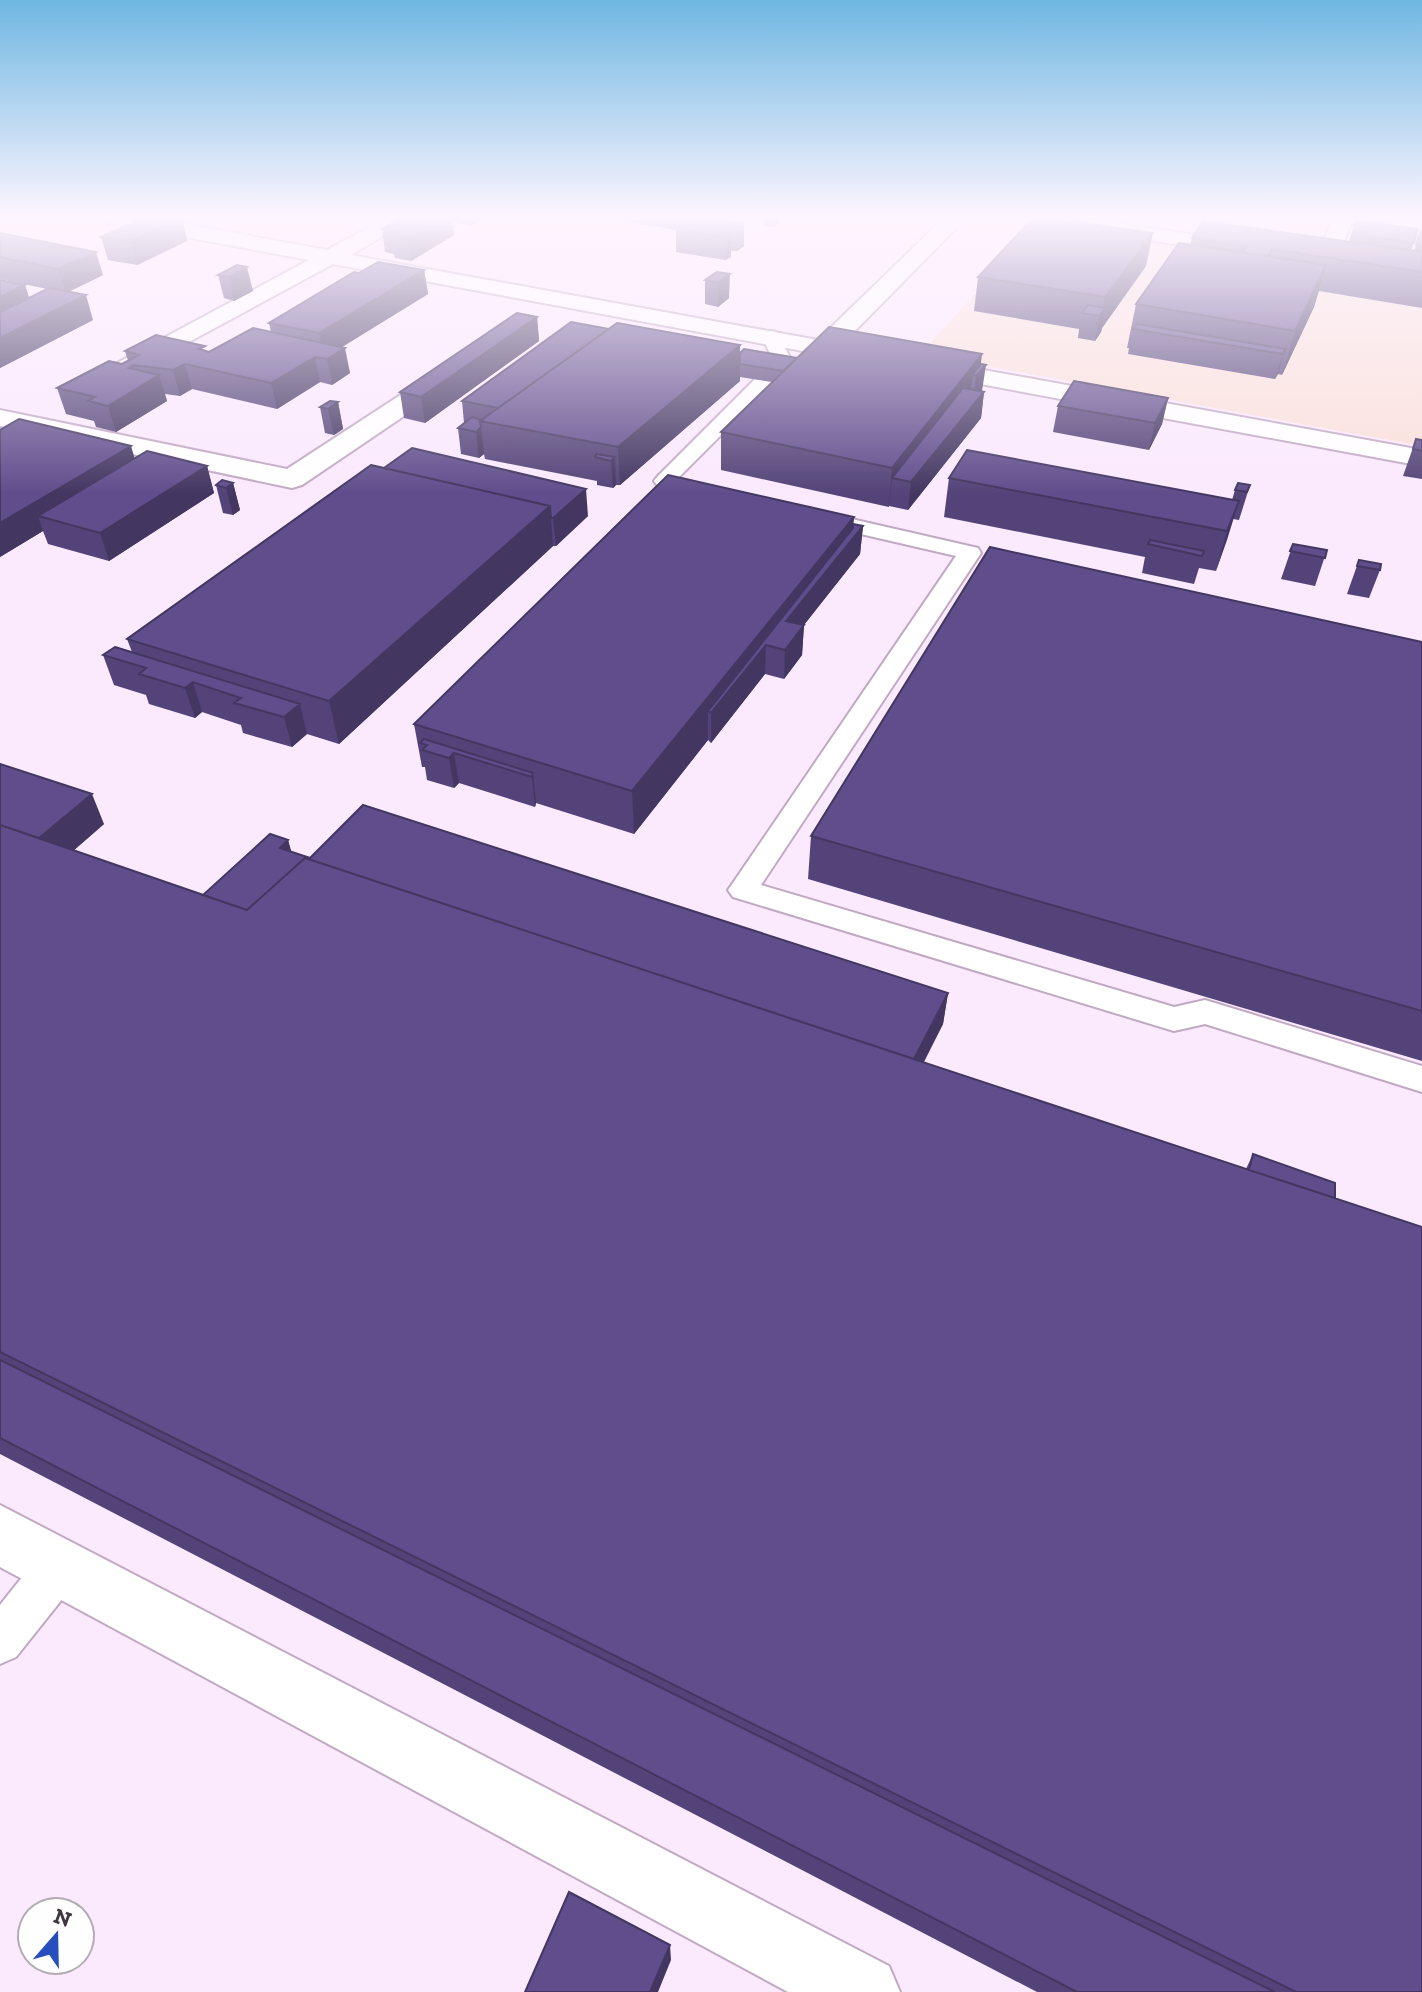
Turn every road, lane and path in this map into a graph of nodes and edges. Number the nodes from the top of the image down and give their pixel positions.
1 (237, 308) edge
2 (546, 308) edge
3 (616, 308) edge
4 (865, 308) edge
5 (523, 324) edge
6 (770, 336) junction
7 (826, 346) junction
8 (472, 359) edge
9 (108, 378) edge
10 (52, 408) dead end
11 (12, 420) edge
12 (0, 436) edge
13 (1422, 458) edge
14 (725, 496) edge
15 (802, 513) edge
16 (1422, 1079) edge
17 (0, 1535) edge
18 (59, 1567) junction
19 (0, 1641) edge
20 (863, 1992) edge

1 - 9 street
2 - 5 street
3 - 6 street
4 - 7 street
6 - 7 street
6 - 14 lane
7 - 13 street
8 - 11 street
10 - 11 street
11 - 12 street
15 - 16 lane
17 - 18 street
18 - 19 lane
18 - 20 street

